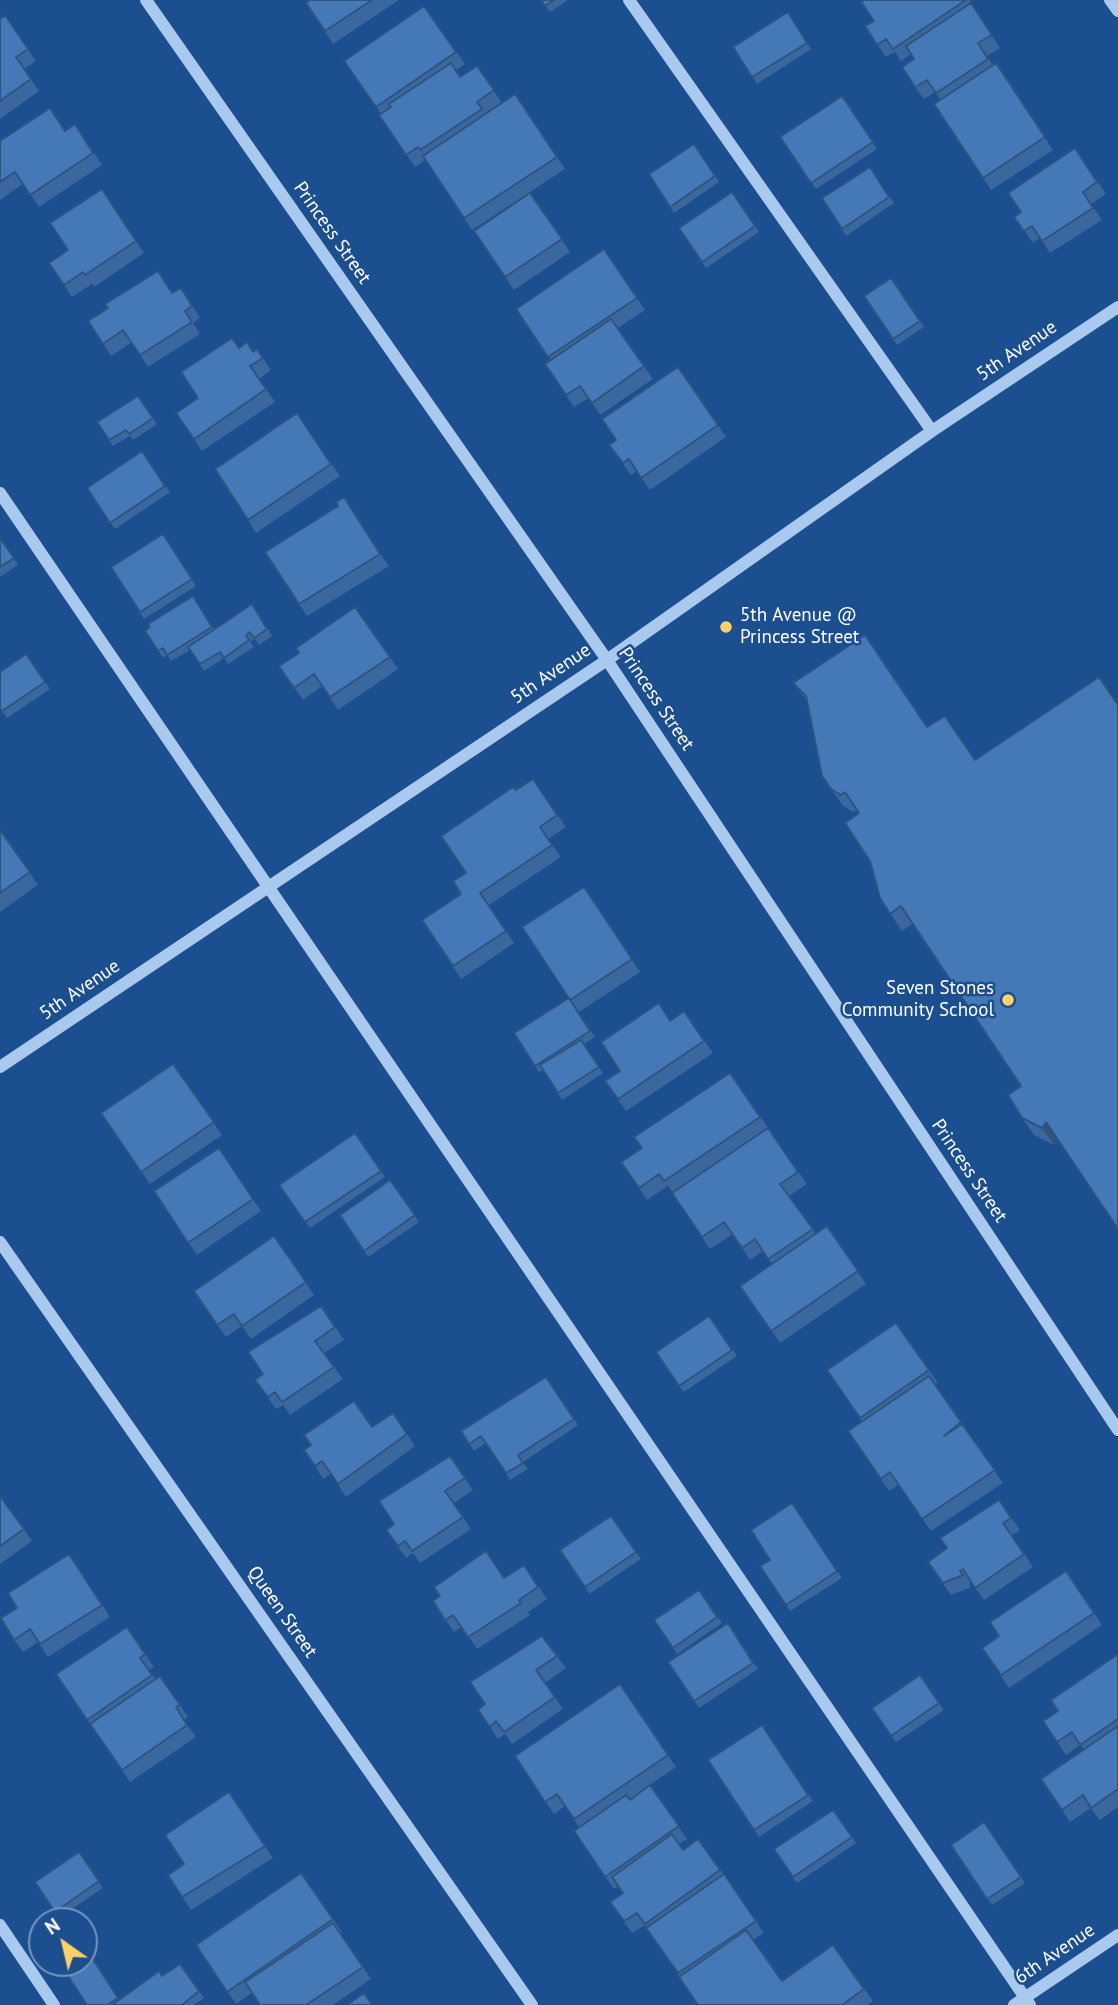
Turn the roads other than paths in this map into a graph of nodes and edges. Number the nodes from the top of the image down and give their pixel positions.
1 (146, 0) edge
2 (629, 0) edge
3 (1110, 0) edge
4 (1118, 11) edge
5 (1118, 307) edge
6 (932, 431) junction
7 (0, 493) edge
8 (607, 660) junction
9 (269, 886) junction
10 (0, 1067) edge
11 (0, 1242) edge
12 (1118, 1430) edge
13 (0, 1924) edge
14 (1118, 1934) edge
15 (1023, 2002) edge
16 (54, 2005) edge
17 (532, 2005) edge

1 - 8 street, Princess Street
2 - 6 street
3 - 4 street
5 - 6 street, 5th Avenue
6 - 8 street, 5th Avenue
7 - 9 street
8 - 9 street, 5th Avenue
8 - 12 street, Princess Street
9 - 10 street, 5th Avenue
9 - 15 street
11 - 17 street, Queen Street
13 - 16 street
14 - 15 street, 6th Avenue

